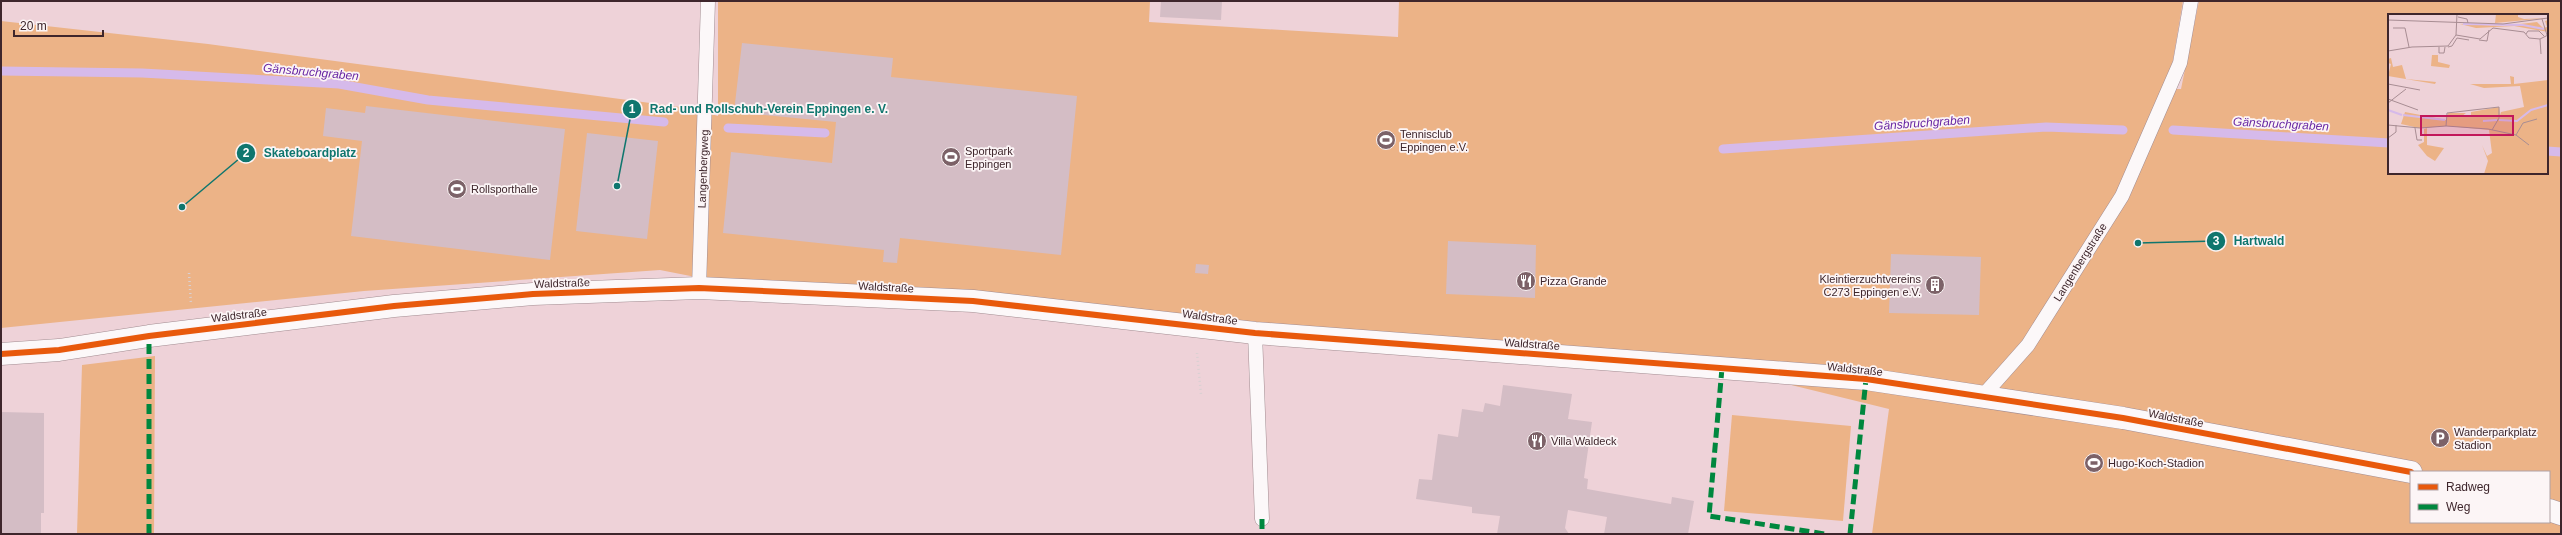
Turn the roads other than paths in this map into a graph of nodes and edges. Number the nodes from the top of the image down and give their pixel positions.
1 (708, 1) edge
2 (2191, 1) edge
3 (699, 288) junction
4 (1255, 333) junction
5 (1, 354) edge
6 (1981, 398) junction
7 (2410, 472) edge
8 (2550, 510) edge
9 (2561, 514) edge
10 (1262, 519) dead end

1 - 3 lane, Langenbergweg
2 - 6 lane, Langenbergstraße
3 - 4 street, Waldstraße
3 - 5 street, Waldstraße
4 - 6 street, Waldstraße
4 - 10 lane
6 - 7 street, Waldstraße
8 - 9 street

